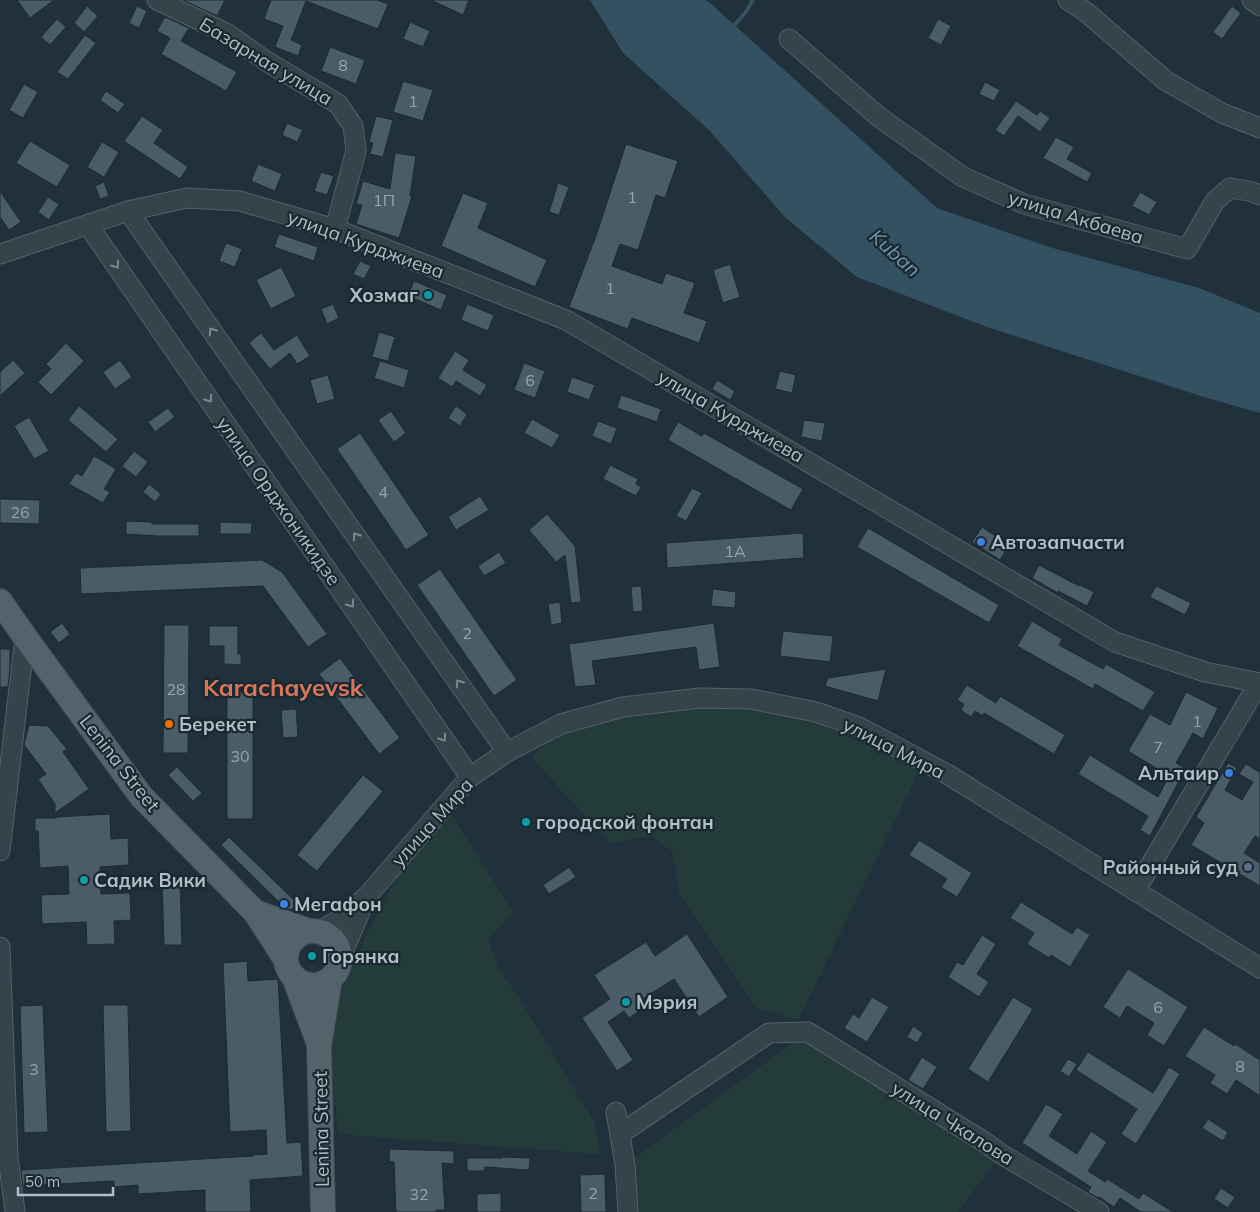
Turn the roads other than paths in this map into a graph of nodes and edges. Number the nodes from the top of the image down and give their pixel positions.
1 (157, 0) edge
2 (1068, 0) edge
3 (1252, 0) edge
4 (1091, 6) edge
5 (1260, 6) edge
6 (790, 39) dead end
7 (1260, 128) edge
8 (1260, 195) edge
9 (128, 211) junction
10 (88, 225) junction
11 (335, 229) junction
12 (2, 249) edge
13 (0, 601) edge
14 (25, 637) junction
15 (1260, 683) edge
16 (507, 752) junction
17 (470, 777) junction
18 (0, 851) edge
19 (1135, 891) junction
20 (368, 895) junction
21 (255, 912) junction
22 (314, 931) junction
23 (0, 947) edge
24 (341, 957) junction
25 (1260, 968) edge
26 (290, 969) junction
27 (330, 979) junction
28 (319, 1046) junction
29 (616, 1112) dead end
30 (620, 1134) junction
31 (16, 1212) edge
32 (323, 1212) edge
33 (628, 1212) edge
34 (1098, 1212) edge

1 - 11 street, Базарная улица
2 - 4 street
3 - 5 street
4 - 7 street
6 - 8 street, улица Акбаева
9 - 10 street
9 - 11 street, улица Курджиева
16 -> 9 street
10 - 12 street
10 -> 17 street, улица Орджоникидзе
11 - 15 street, улица Курджиева
13 - 14 main road, Lenina Street
14 - 18 street
14 - 21 main road, Lenina Street
15 - 19 street
16 - 17 street, улица Мира
16 - 19 street, улица Мира
17 - 20 street, улица Мира
19 - 25 street, улица Мира
20 - 22 street, улица Мира
20 - 24 street, улица Мира
21 - 22 main road, Lenina Street
21 - 26 main road, Lenina Street
22 - 24 main road
22 - 26 main road
23 - 31 street
24 - 27 main road
26 - 27 main road
26 - 28 main road, Lenina Street
27 - 28 main road, Lenina Street
28 - 32 main road, Lenina Street
29 - 30 street
30 - 33 street
30 - 34 street, улица Чкалова

